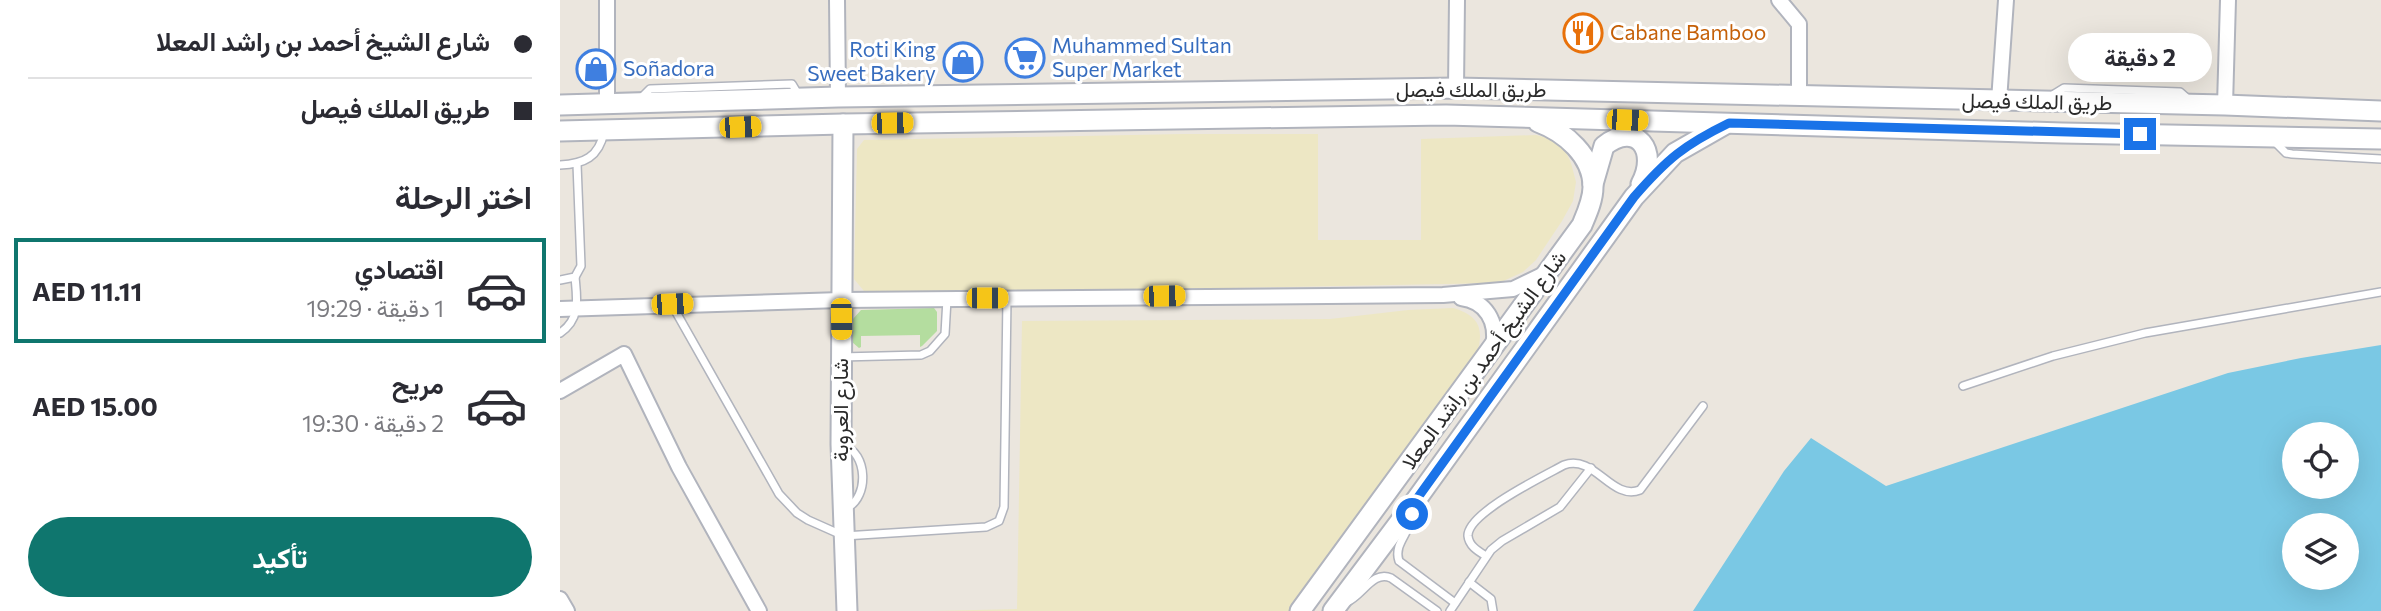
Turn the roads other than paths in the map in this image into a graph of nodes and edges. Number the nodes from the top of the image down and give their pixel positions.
1 (607, 0) edge
2 (837, 0) edge
3 (1457, 0) edge
4 (1779, 0) edge
5 (2006, 0) edge
6 (2228, 0) edge
7 (1456, 88) junction
8 (1799, 96) junction
9 (838, 97) junction
10 (1999, 101) junction
11 (565, 102) edge
12 (607, 103) junction
13 (2225, 105) junction
14 (2381, 111) edge
15 (1525, 117) junction
16 (1729, 123) junction
17 (843, 124) junction
18 (560, 131) edge
19 (604, 131) junction
20 (2270, 136) junction
21 (2378, 137) edge
22 (2381, 159) edge
23 (577, 164) junction
24 (560, 165) edge
25 (1593, 186) junction
26 (1634, 197) junction
27 (1549, 271) junction
28 (575, 277) junction
29 (560, 280) edge
30 (2381, 292) edge
31 (1443, 295) junction
32 (1007, 298) junction
33 (947, 299) junction
34 (841, 300) junction
35 (672, 304) junction
36 (560, 309) edge
37 (577, 309) junction
38 (560, 333) edge
39 (1492, 350) junction
40 (841, 357) junction
41 (1963, 386) dead end
42 (560, 391) edge
43 (1703, 406) dead end
44 (1591, 468) junction
45 (1411, 507) junction
46 (844, 536) junction
47 (1486, 556) junction
48 (1469, 582) junction
49 (560, 599) edge
50 (1455, 603) junction
51 (1335, 608) edge
52 (567, 611) edge
53 (759, 611) edge
54 (847, 611) edge
55 (1300, 611) edge
56 (1437, 611) edge
57 (1450, 611) edge
58 (1493, 611) edge

1 - 12 street
2 - 9 street
3 - 7 street
4 - 8 street
5 - 10 street
6 - 13 street
7 - 8 main road, طريق الملك فيصل
7 - 9 main road, طريق الملك فيصل
8 - 10 main road, طريق الملك فيصل
9 - 12 main road, طريق الملك فيصل
10 - 13 main road, طريق الملك فيصل
11 - 12 main road, طريق الملك فيصل
13 - 14 main road, طريق الملك فيصل
15 - 16 main road, طريق الملك فيصل
15 - 17 main road, طريق الملك فيصل
15 - 25 main road
16 - 20 main road, طريق الملك فيصل
16 - 26 main road, شارع الشيخ أحمد بن راشد المعلا
17 - 19 main road, طريق الملك فيصل
17 - 34 main road, شارع العروبة
18 - 19 main road, طريق الملك فيصل
19 - 23 lane
20 - 21 main road, طريق الملك فيصل
20 - 22 lane
23 - 24 lane
23 - 28 lane
25 - 26 main road, شارع الشيخ أحمد بن راشد المعلا
25 - 27 main road, شارع الشيخ أحمد بن راشد المعلا
26 - 45 main road, شارع الشيخ أحمد بن راشد المعلا
27 - 31 street
27 - 39 main road, شارع الشيخ أحمد بن راشد المعلا
28 - 29 lane
28 - 37 lane
30 - 41 lane
31 - 32 street
31 - 39 street
32 - 33 street
32 - 46 lane
33 - 34 street
33 - 40 lane
34 - 35 street
34 - 40 main road, شارع العروبة
35 - 37 street
35 - 46 lane
36 - 37 street
37 - 38 lane
39 - 55 main road, شارع الشيخ أحمد بن راشد المعلا
40 - 46 main road, شارع العروبة
42 - 53 street
43 - 44 lane
44 - 47 lane
44 - 47 lane
45 - 50 lane
45 - 51 main road, شارع الشيخ أحمد بن راشد المعلا
46 - 54 main road, شارع العروبة
47 - 48 lane
48 - 50 lane
48 - 58 lane
49 - 52 street
50 - 57 lane
51 - 56 lane

